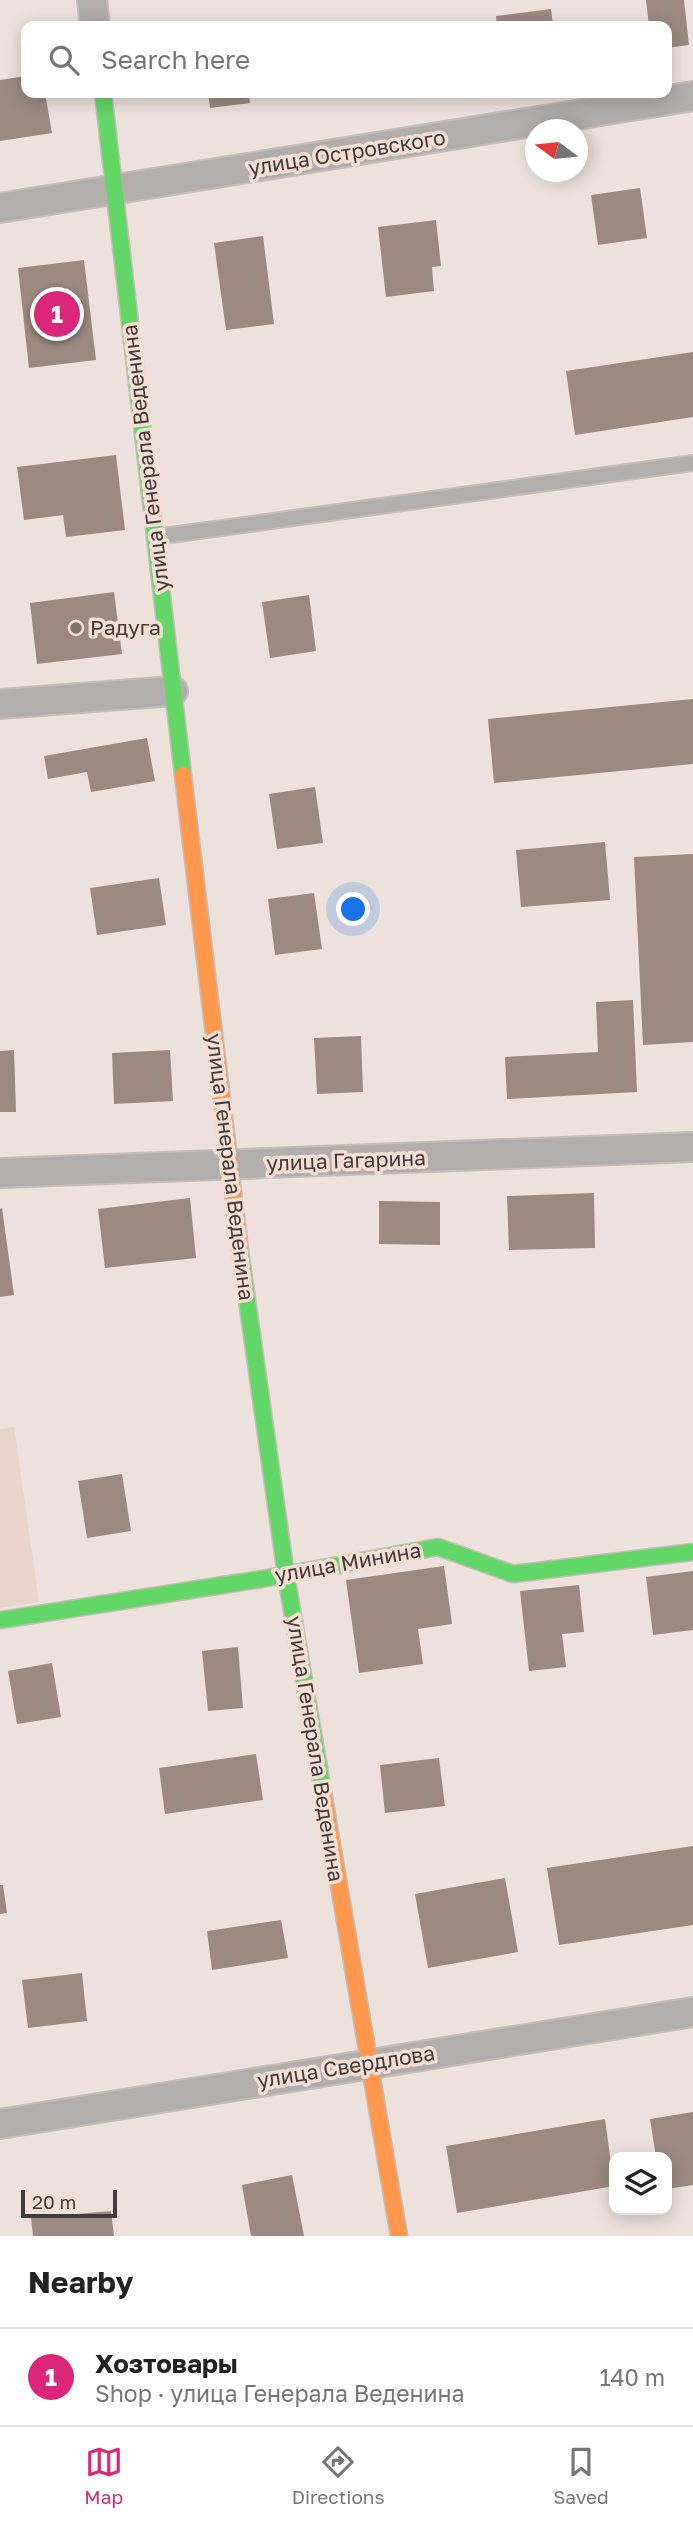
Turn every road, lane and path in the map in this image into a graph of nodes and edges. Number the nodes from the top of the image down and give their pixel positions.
1 (92, 0) edge
2 (94, 21) edge
3 (693, 96) edge
4 (104, 98) edge
5 (116, 189) junction
6 (0, 208) edge
7 (693, 463) edge
8 (155, 537) junction
9 (173, 691) junction
10 (0, 704) edge
11 (693, 1147) edge
12 (228, 1165) junction
13 (0, 1173) edge
14 (693, 1552) edge
15 (286, 1575) junction
16 (0, 1620) edge
17 (693, 2012) edge
18 (367, 2063) junction
19 (0, 2124) edge
20 (399, 2236) edge

1 - 2 street
3 - 5 street, улица Островского
4 - 5 street, улица Генерала Веденина
5 - 6 street, улица Островского
5 - 8 street, улица Генерала Веденина
7 - 8 lane
8 - 9 street, улица Генерала Веденина
9 - 10 street
9 - 12 street, улица Генерала Веденина
11 - 12 street, улица Гагарина
12 - 13 street, улица Гагарина
12 - 15 street, улица Генерала Веденина
14 - 15 street, улица Минина
15 - 16 street, улица Минина
15 - 18 street, улица Генерала Веденина
17 - 18 street, улица Свердлова
18 - 19 street, улица Свердлова
18 - 20 street, улица Генерала Веденина

